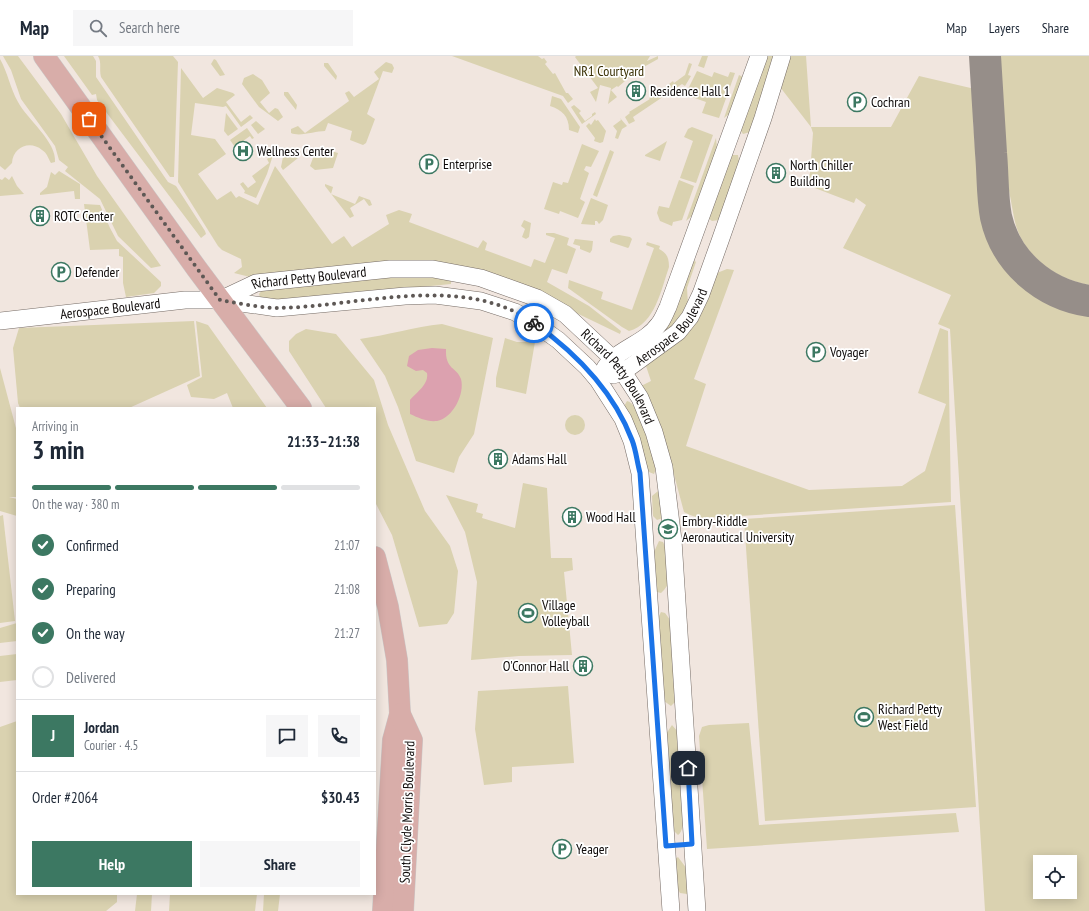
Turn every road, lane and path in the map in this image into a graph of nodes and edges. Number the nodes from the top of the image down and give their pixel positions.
1 (44, 56) edge
2 (759, 56) edge
3 (782, 56) edge
4 (729, 140) junction
5 (751, 149) junction
6 (220, 300) junction
7 (0, 321) edge
8 (612, 358) junction
9 (623, 372) junction
10 (598, 380) junction
11 (300, 407) edge
12 (666, 481) junction
13 (641, 485) junction
14 (376, 561) edge
15 (400, 714) junction
16 (692, 844) junction
17 (666, 846) junction
18 (697, 907) edge
19 (671, 908) edge
20 (383, 911) edge
21 (403, 911) edge

1 - 6 main road
2 - 4 street, Aerospace Boulevard
3 - 5 street, Aerospace Boulevard
4 - 5 street
4 - 8 street, Aerospace Boulevard
5 - 9 street, Aerospace Boulevard
6 - 7 street, Aerospace Boulevard
6 - 8 street, Richard Petty Boulevard
6 - 10 street, Richard Petty Boulevard
6 - 11 main road
8 - 9 street, Richard Petty Boulevard
8 - 10 street, Aerospace Boulevard
9 - 10 street, Aerospace Boulevard
9 - 12 street, Richard Petty Boulevard
10 - 13 street, Richard Petty Boulevard
12 - 13 street
12 - 16 street, Richard Petty Boulevard
13 - 17 street, Richard Petty Boulevard
14 - 15 main road, South Clyde Morris Boulevard
15 - 20 main road, South Clyde Morris Boulevard
15 - 21 main road, South Clyde Morris Boulevard
16 - 17 street
16 - 18 street, Richard Petty Boulevard
17 - 19 street, Richard Petty Boulevard
18 - 19 street

